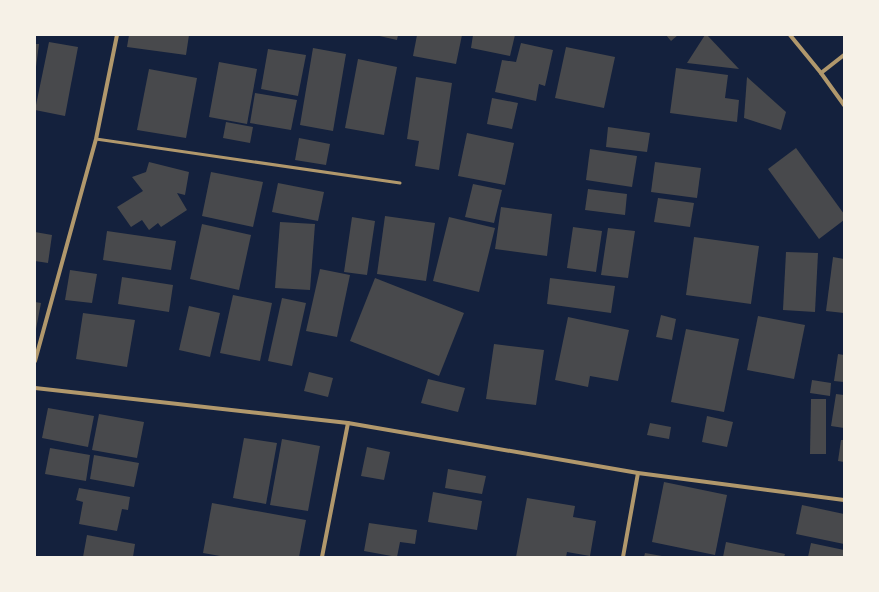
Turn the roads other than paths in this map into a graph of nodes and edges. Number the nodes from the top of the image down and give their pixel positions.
1 (116, 35) edge
2 (790, 35) edge
3 (844, 56) edge
4 (821, 73) junction
5 (844, 105) edge
6 (96, 139) junction
7 (400, 183) dead end
8 (35, 362) edge
9 (35, 388) edge
10 (348, 424) junction
11 (638, 473) junction
12 (844, 500) edge
13 (322, 557) edge
14 (623, 557) edge

1 - 6 street
2 - 4 street
3 - 4 street
4 - 5 street
6 - 7 lane
6 - 8 street
9 - 10 street
10 - 11 street
10 - 13 street
11 - 12 street
11 - 14 street

